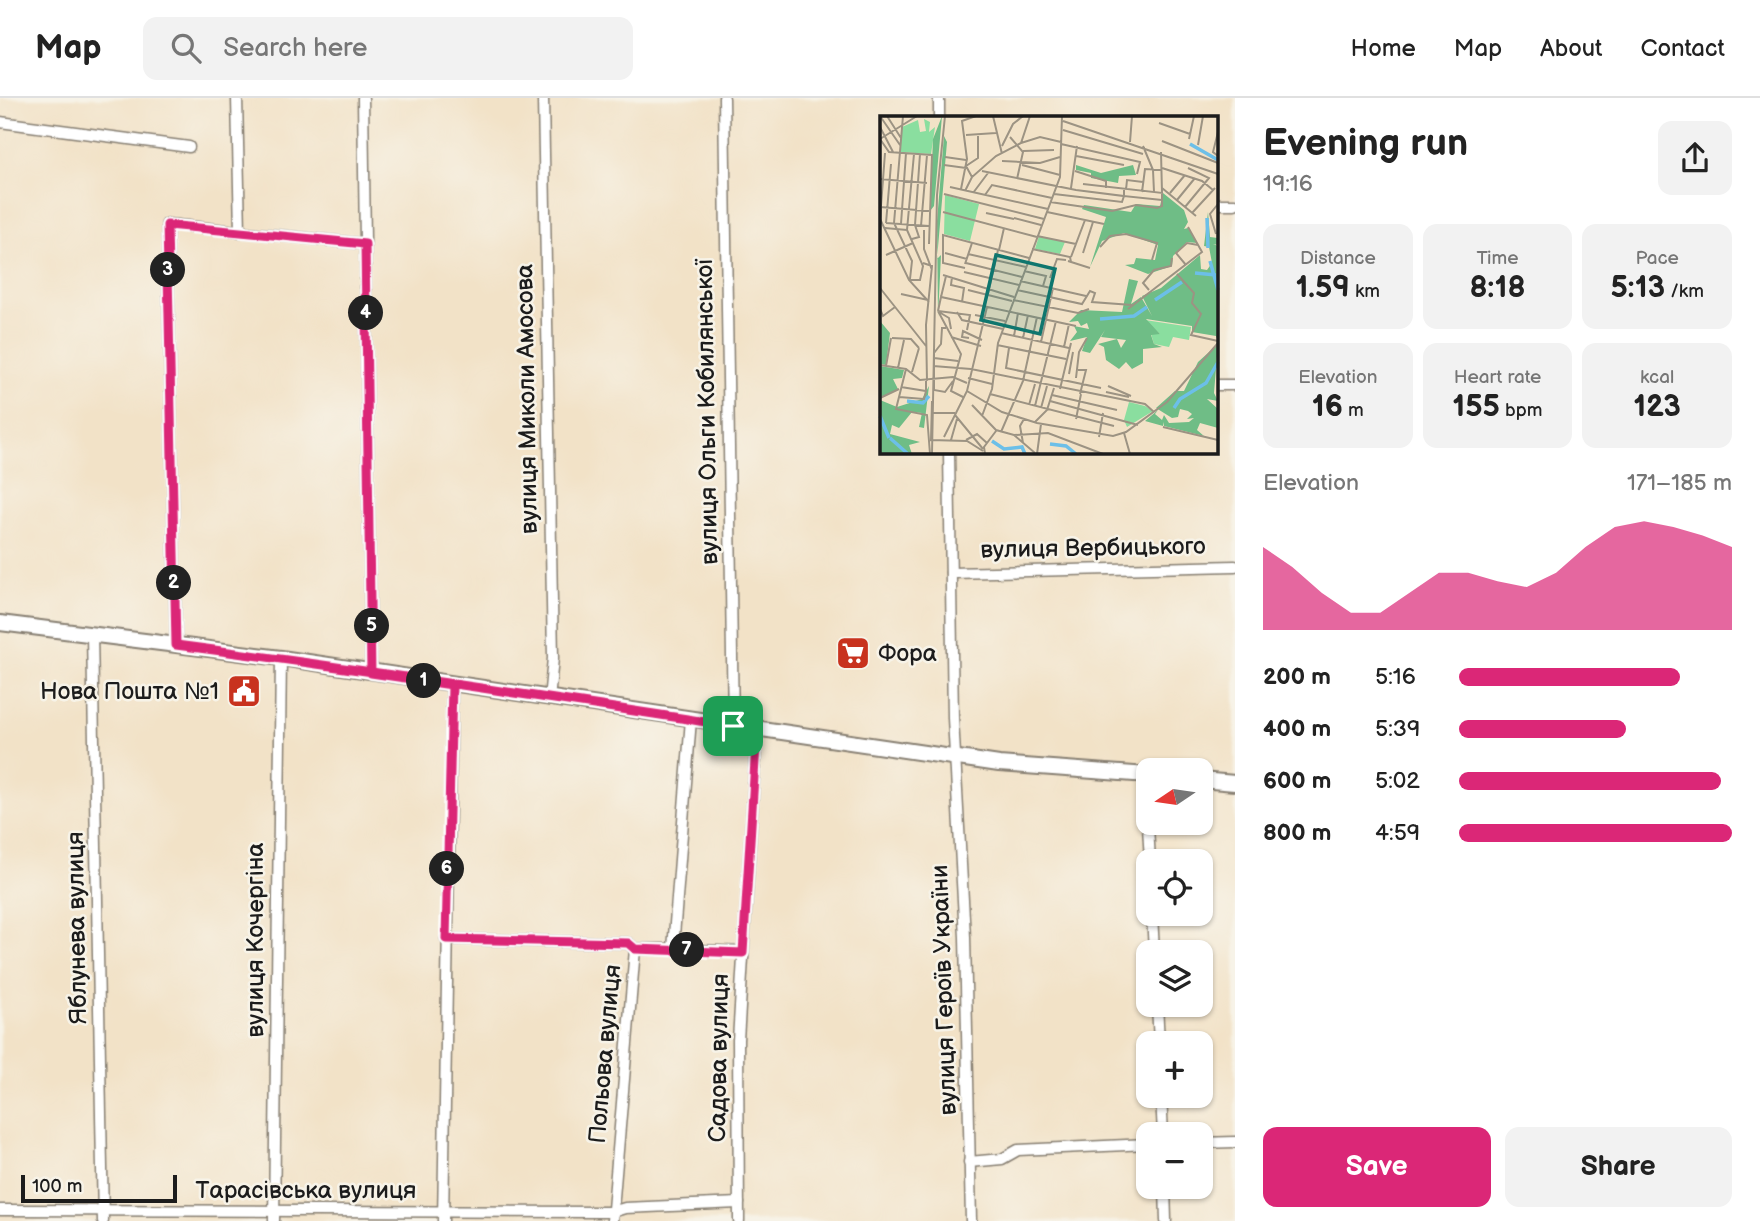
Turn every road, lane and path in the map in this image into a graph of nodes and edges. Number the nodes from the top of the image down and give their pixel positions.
1 (237, 98) edge
2 (363, 98) edge
3 (543, 98) edge
4 (724, 98) edge
5 (939, 98) edge
6 (939, 116) edge
7 (0, 122) edge
8 (189, 148) dead end
9 (240, 232) junction
10 (365, 244) junction
11 (949, 453) edge
12 (1235, 566) edge
13 (951, 573) junction
14 (0, 623) edge
15 (92, 634) junction
16 (176, 645) junction
17 (281, 658) junction
18 (371, 673) junction
19 (452, 685) junction
20 (549, 700) junction
21 (691, 719) junction
22 (733, 726) junction
23 (757, 729) junction
24 (956, 758) junction
25 (1136, 774) edge
26 (1213, 781) edge
27 (1235, 783) edge
28 (446, 939) junction
29 (635, 949) junction
30 (673, 949) junction
31 (743, 953) junction
32 (1235, 1142) edge
33 (1213, 1143) edge
34 (1136, 1145) edge
35 (969, 1162) junction
36 (1165, 1199) edge
37 (739, 1203) junction
38 (274, 1209) junction
39 (0, 1210) edge
40 (103, 1216) edge
41 (443, 1216) edge
42 (612, 1217) edge
43 (274, 1221) edge
44 (739, 1221) edge
45 (971, 1221) edge
46 (1166, 1221) edge

1 - 9 street
2 - 10 street
3 - 20 street, вулиця Миколи Амосова
4 - 22 street, вулиця Ольги Кобилянської
5 - 6 street
7 - 8 street
9 - 10 street
9 - 16 street
10 - 18 street
11 - 13 street, вулиця Героїв України
12 - 13 street, вулиця Вербицького
13 - 24 street, вулиця Героїв України
14 - 15 street
15 - 16 street
15 - 40 street, Яблунева вулиця
16 - 17 street
17 - 18 street
17 - 38 street, вулиця Кочергіна
18 - 19 street
19 - 20 street
19 - 28 street
20 - 21 street
21 - 22 street
21 - 30 street
22 - 23 street
23 - 24 street
23 - 31 street, Садова вулиця
24 - 25 street
24 - 35 street, вулиця Героїв України
26 - 27 street
28 - 29 street
28 - 41 street
29 - 30 street, Польова вулиця
29 - 42 street, Польова вулиця
30 - 31 street, Польова вулиця
31 - 37 street, Садова вулиця
32 - 33 street
34 - 35 street
35 - 45 street, вулиця Героїв України
36 - 46 street
37 - 42 street, Тарасівська вулиця
37 - 44 street, Садова вулиця
38 - 40 street, Тарасівська вулиця
38 - 41 street, Тарасівська вулиця
38 - 43 street, вулиця Кочергіна
39 - 40 street, Тарасівська вулиця
41 - 42 street, Тарасівська вулиця

